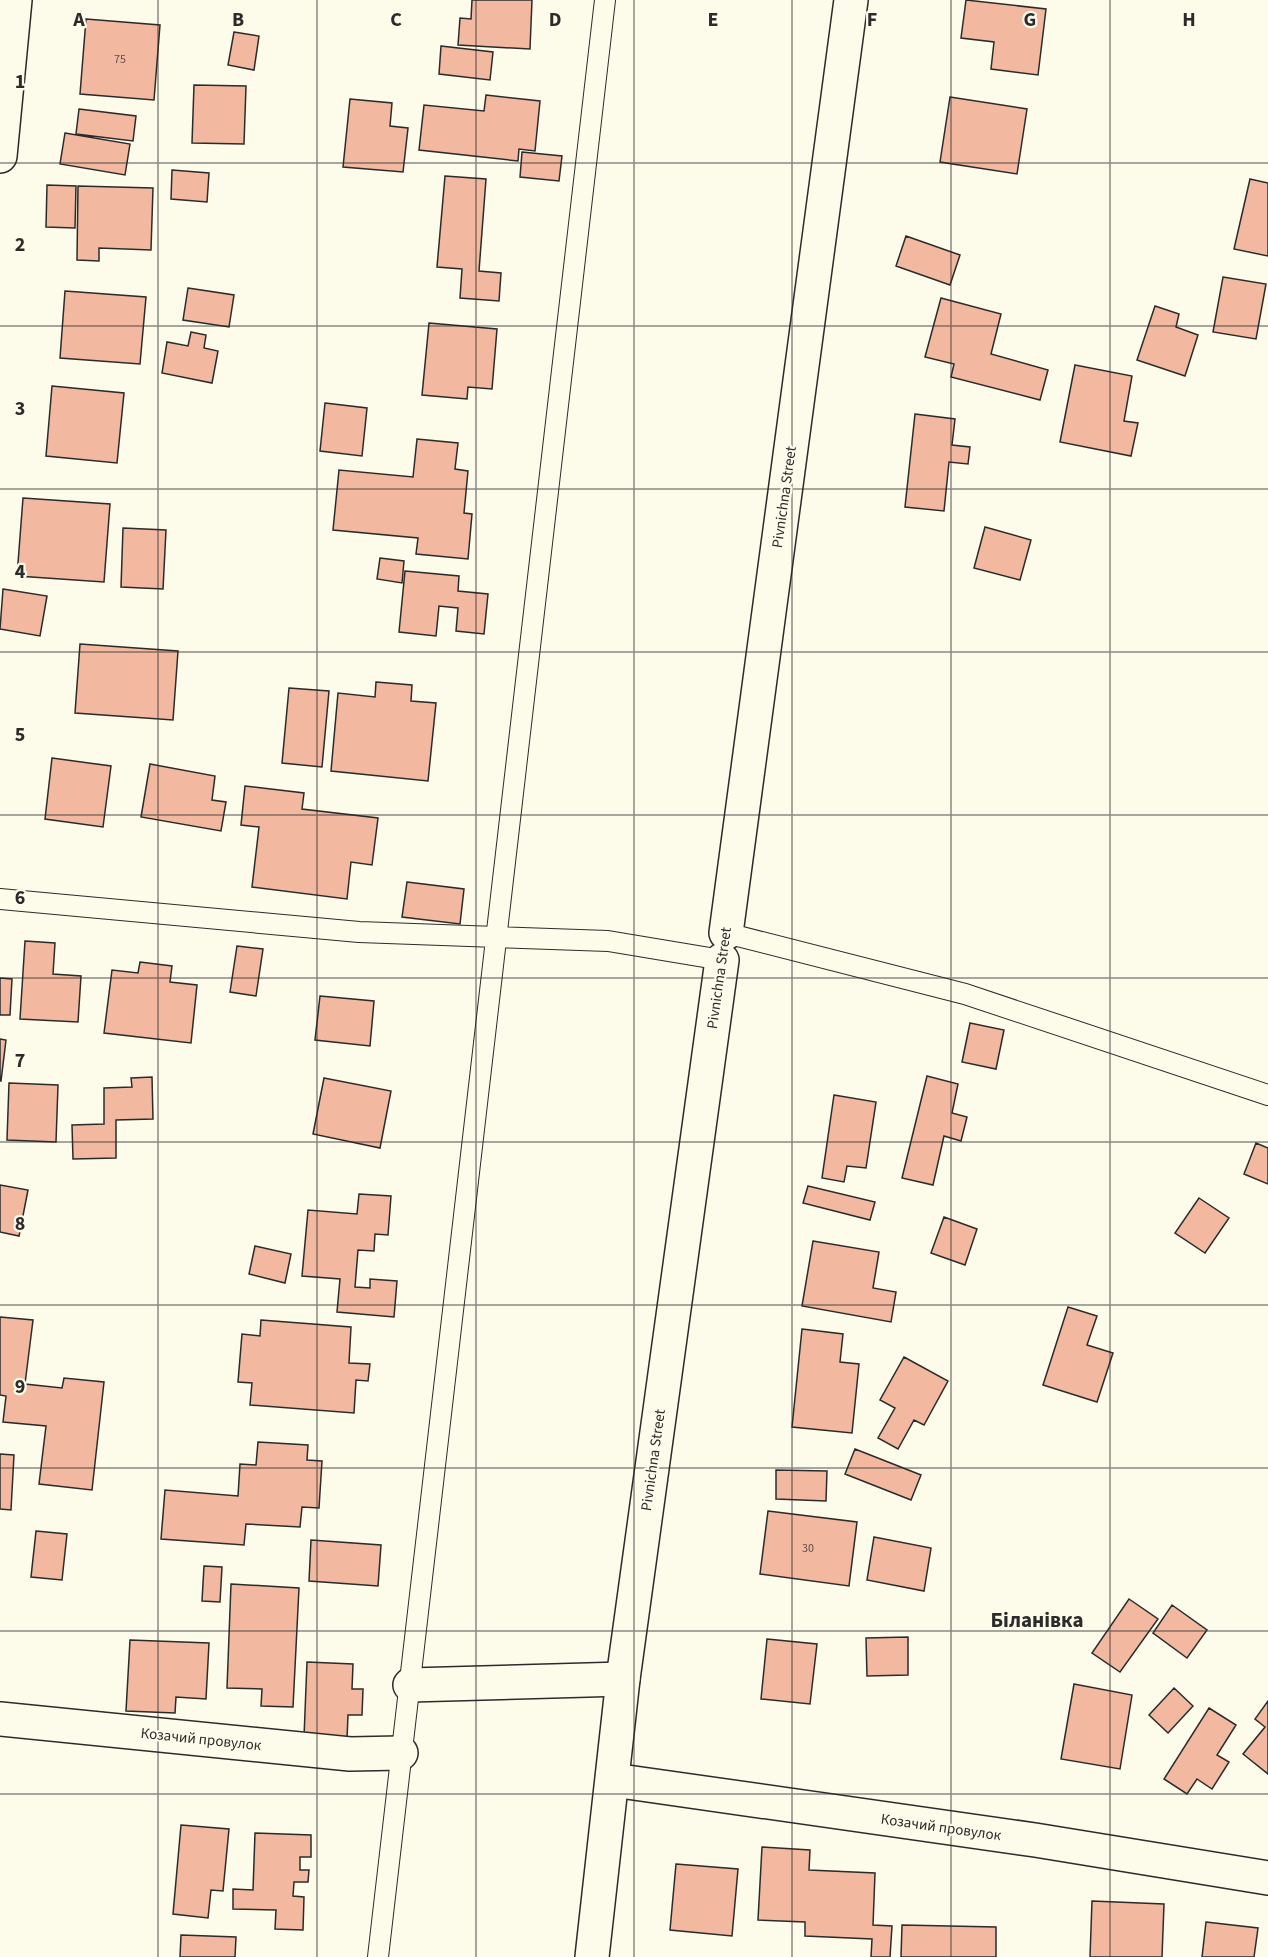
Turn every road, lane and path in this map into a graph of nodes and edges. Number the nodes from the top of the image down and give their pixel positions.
1 (15, 0) edge
2 (605, 0) edge
3 (851, 0) edge
4 (0, 156) edge
5 (0, 899) edge
6 (496, 937) junction
7 (724, 946) junction
8 (1268, 1095) edge
9 (623, 1679) junction
10 (410, 1685) junction
11 (0, 1719) edge
12 (401, 1753) junction
13 (613, 1780) junction
14 (1268, 1878) edge
15 (378, 1957) edge
16 (592, 1957) edge

1 - 4 street
2 - 6 lane
3 - 7 street, Pivnichna Street
5 - 6 lane
6 - 7 lane
6 - 10 lane
7 - 8 lane
7 - 9 street, Pivnichna Street
9 - 10 street
9 - 13 street, Pivnichna Street
10 - 12 lane
11 - 12 street, Козачий провулок
12 - 15 lane
13 - 14 street, Козачий провулок
13 - 16 street, Pivnichna Street

